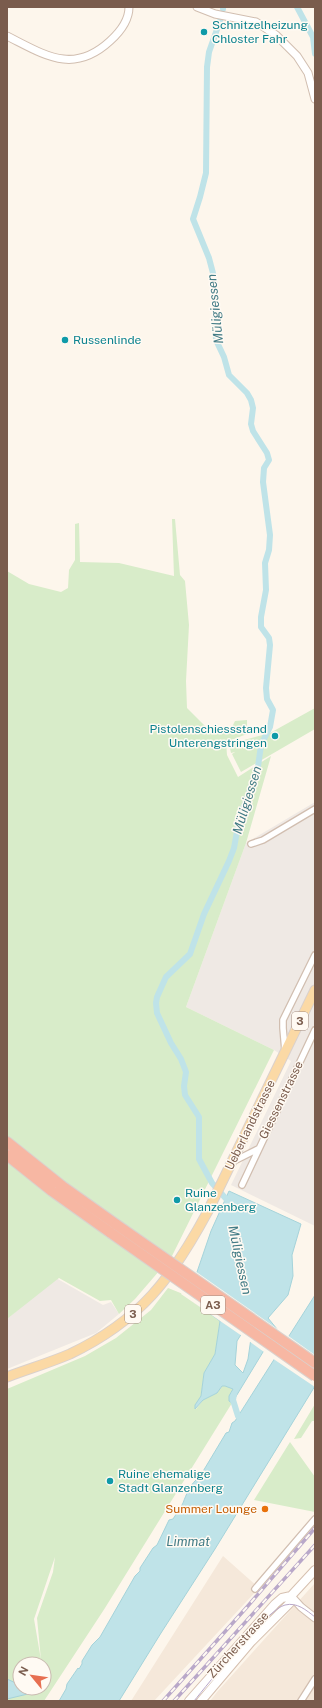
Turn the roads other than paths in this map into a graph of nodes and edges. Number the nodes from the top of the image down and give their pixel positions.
1 (129, 7) edge
2 (197, 7) edge
3 (7, 36) edge
4 (315, 99) edge
5 (315, 809) edge
6 (251, 844) dead end
7 (315, 955) edge
8 (315, 990) edge
9 (315, 1030) edge
10 (285, 1052) junction
11 (7, 1142) edge
12 (258, 1149) junction
13 (7, 1155) edge
14 (232, 1162) junction
15 (242, 1185) dead end
16 (114, 1229) junction
17 (315, 1363) edge
18 (315, 1376) edge
19 (7, 1377) edge
20 (315, 1519) edge
21 (315, 1570) edge
22 (255, 1589) dead end
23 (290, 1596) junction
24 (315, 1618) edge
25 (315, 1679) edge
26 (189, 1701) edge
27 (201, 1701) edge
28 (301, 1701) edge

1 - 3 street
2 - 4 street
5 - 6 street
7 - 10 street
8 - 10 main road, Ueberlandstrasse / 3
9 - 12 street, Giessenstrasse
10 - 14 main road, Ueberlandstrasse / 3
11 - 16 highway, A3
12 - 14 street, Giessenstrasse
12 - 15 street, Giessenstrasse
13 - 16 highway, A3
14 - 19 main road, Ueberlandstrasse / 3
16 - 17 highway, A3, bridge
16 - 18 highway, A3, bridge
20 - 22 street
21 - 23 main road, Zürcherstrasse
23 - 24 street
23 - 26 main road, Zürcherstrasse
23 - 27 main road, Zürcherstrasse
25 - 28 street

